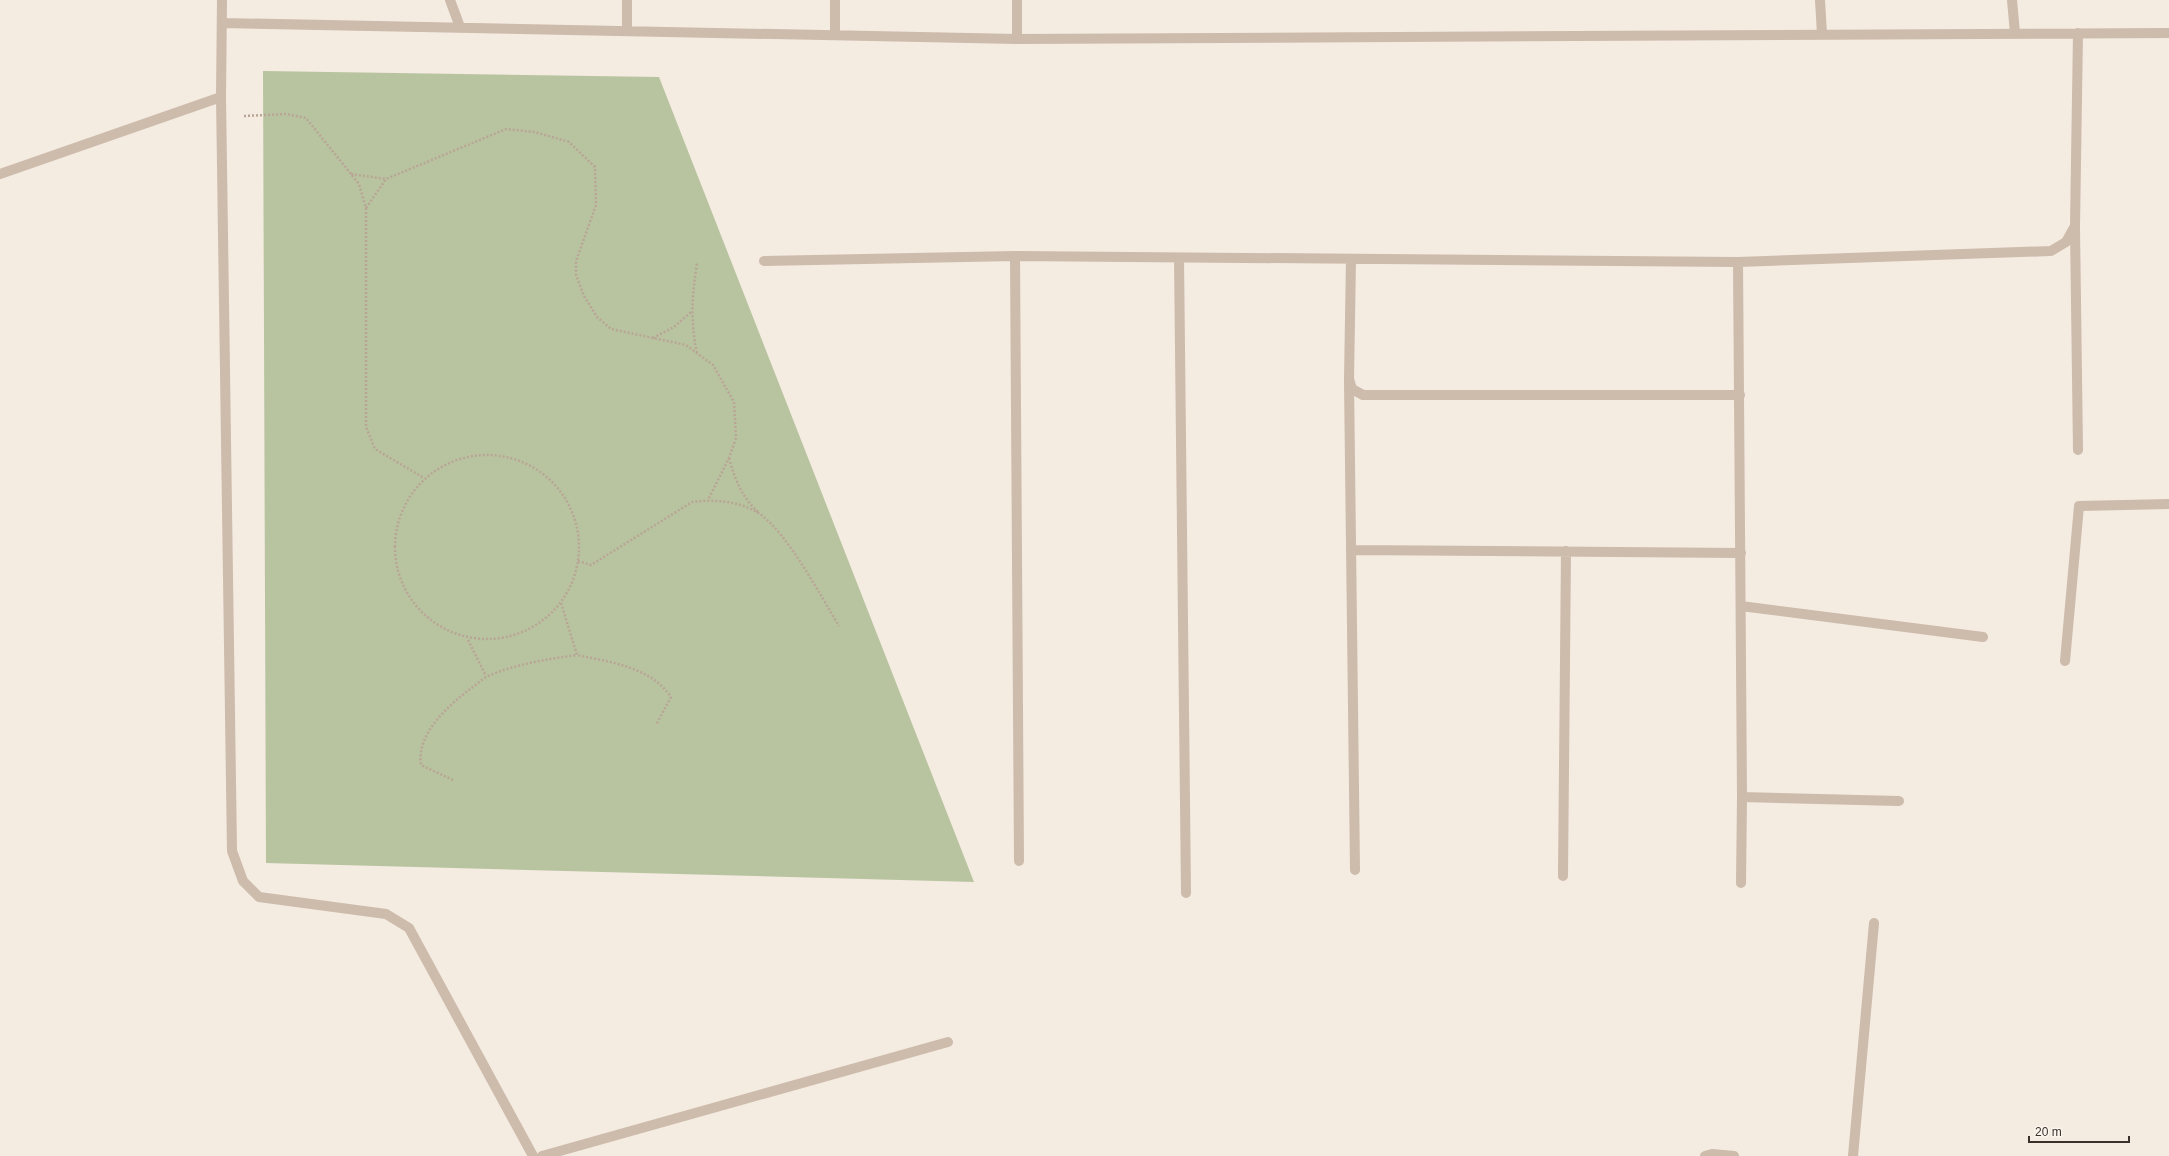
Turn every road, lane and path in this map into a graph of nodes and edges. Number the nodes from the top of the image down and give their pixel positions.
1 (222, 0) edge
2 (450, 0) edge
3 (627, 0) edge
4 (835, 0) edge
5 (1017, 0) edge
6 (1820, 0) edge
7 (2012, 0) edge
8 (223, 23) junction
9 (460, 27) junction
10 (627, 31) junction
11 (2015, 33) junction
12 (2078, 33) junction
13 (2169, 33) edge
14 (1822, 34) junction
15 (835, 35) junction
16 (1017, 38) junction
17 (221, 97) junction
18 (222, 117) junction
19 (0, 174) edge
20 (350, 174) junction
21 (386, 179) junction
22 (366, 208) junction
23 (2075, 226) junction
24 (1016, 256) junction
25 (1180, 258) junction
26 (1351, 260) junction
27 (764, 261) dead end
28 (1738, 262) junction
29 (697, 264) dead end
30 (691, 312) junction
31 (652, 339) junction
32 (697, 353) junction
33 (1349, 379) junction
34 (1740, 395) junction
35 (2078, 450) dead end
36 (729, 458) junction
37 (424, 478) junction
38 (708, 500) junction
39 (2169, 504) edge
40 (760, 514) junction
41 (1351, 550) junction
42 (1566, 551) junction
43 (1741, 553) junction
44 (578, 561) junction
45 (561, 602) junction
46 (1741, 606) junction
47 (839, 626) dead end
48 (1983, 637) dead end
49 (468, 640) junction
50 (578, 655) junction
51 (2065, 661) dead end
52 (486, 676) junction
53 (656, 725) dead end
54 (453, 780) dead end
55 (1742, 797) junction
56 (1899, 801) dead end
57 (1019, 861) dead end
58 (1354, 870) dead end
59 (1563, 876) dead end
60 (1741, 883) dead end
61 (1186, 893) dead end
62 (1874, 923) dead end
63 (948, 1042) dead end
64 (533, 1156) edge
65 (542, 1156) edge
66 (1705, 1156) edge
67 (1734, 1156) edge
68 (1853, 1156) edge

1 - 8 street
2 - 9 street
3 - 10 street
4 - 15 street
5 - 16 street
6 - 14 street
7 - 11 street
8 - 9 street
8 - 17 street
9 - 10 street
10 - 15 street
11 - 12 street
11 - 14 street
12 - 13 street
12 - 23 street
14 - 16 street
15 - 16 street
17 - 18 street
17 - 19 street
18 - 20 path
18 - 64 street
20 - 21 path
20 - 22 path
21 - 22 path
21 - 31 path
22 - 37 path
23 - 28 street
23 - 35 street
24 - 25 street
24 - 27 street
24 - 57 street
25 - 26 street
25 - 61 street
26 - 28 street
26 - 33 street
28 - 34 street
29 - 30 path
30 - 31 path
30 - 32 path
31 - 32 path
32 - 36 path
33 - 34 street
33 - 41 street
34 - 43 street
36 - 38 path
36 - 40 path
37 - 44 path
37 - 49 path
38 - 40 path
38 - 44 path
39 - 51 street
40 - 47 path
41 - 42 street
41 - 58 street
42 - 43 street
42 - 59 street
43 - 46 street
44 - 45 path
45 - 49 path
45 - 50 path
46 - 48 street
46 - 55 street
49 - 52 path
50 - 52 path
50 - 53 path
52 - 54 path
55 - 56 street
55 - 60 street
62 - 68 street
63 - 65 street
66 - 67 street

